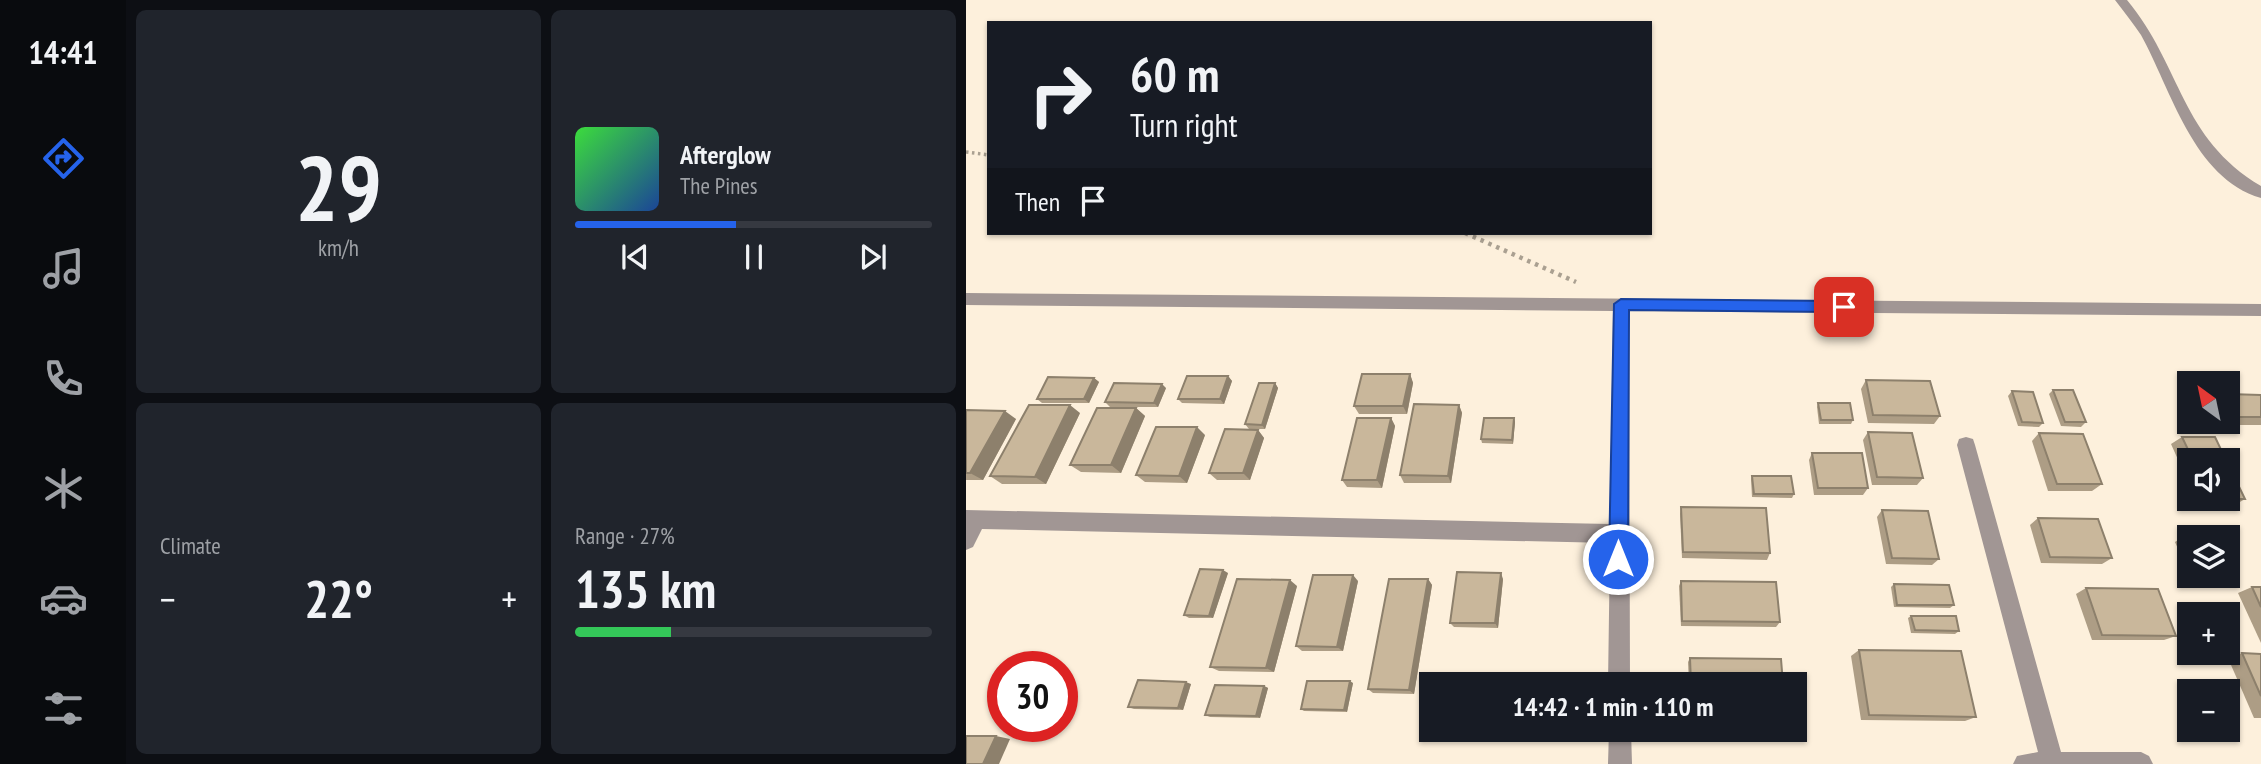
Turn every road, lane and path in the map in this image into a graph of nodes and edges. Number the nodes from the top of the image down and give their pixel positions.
1 (2120, 0) edge
2 (966, 152) edge
3 (987, 155) edge
4 (2261, 193) edge
5 (1470, 235) edge
6 (966, 299) edge
7 (1621, 304) junction
8 (2261, 310) edge
9 (1966, 445) dead end
10 (971, 519) edge
11 (1618, 534) junction
12 (966, 540) edge
13 (1619, 672) edge
14 (1619, 742) edge
15 (2053, 763) edge
16 (1620, 764) edge
17 (2025, 764) edge
18 (2141, 764) edge

1 - 4 street
2 - 3 path
5 - 7 path
6 - 7 street
7 - 8 street
7 - 11 street
9 - 15 street
10 - 11 street
10 - 12 street
11 - 13 street
14 - 16 street
15 - 17 street
15 - 18 street

